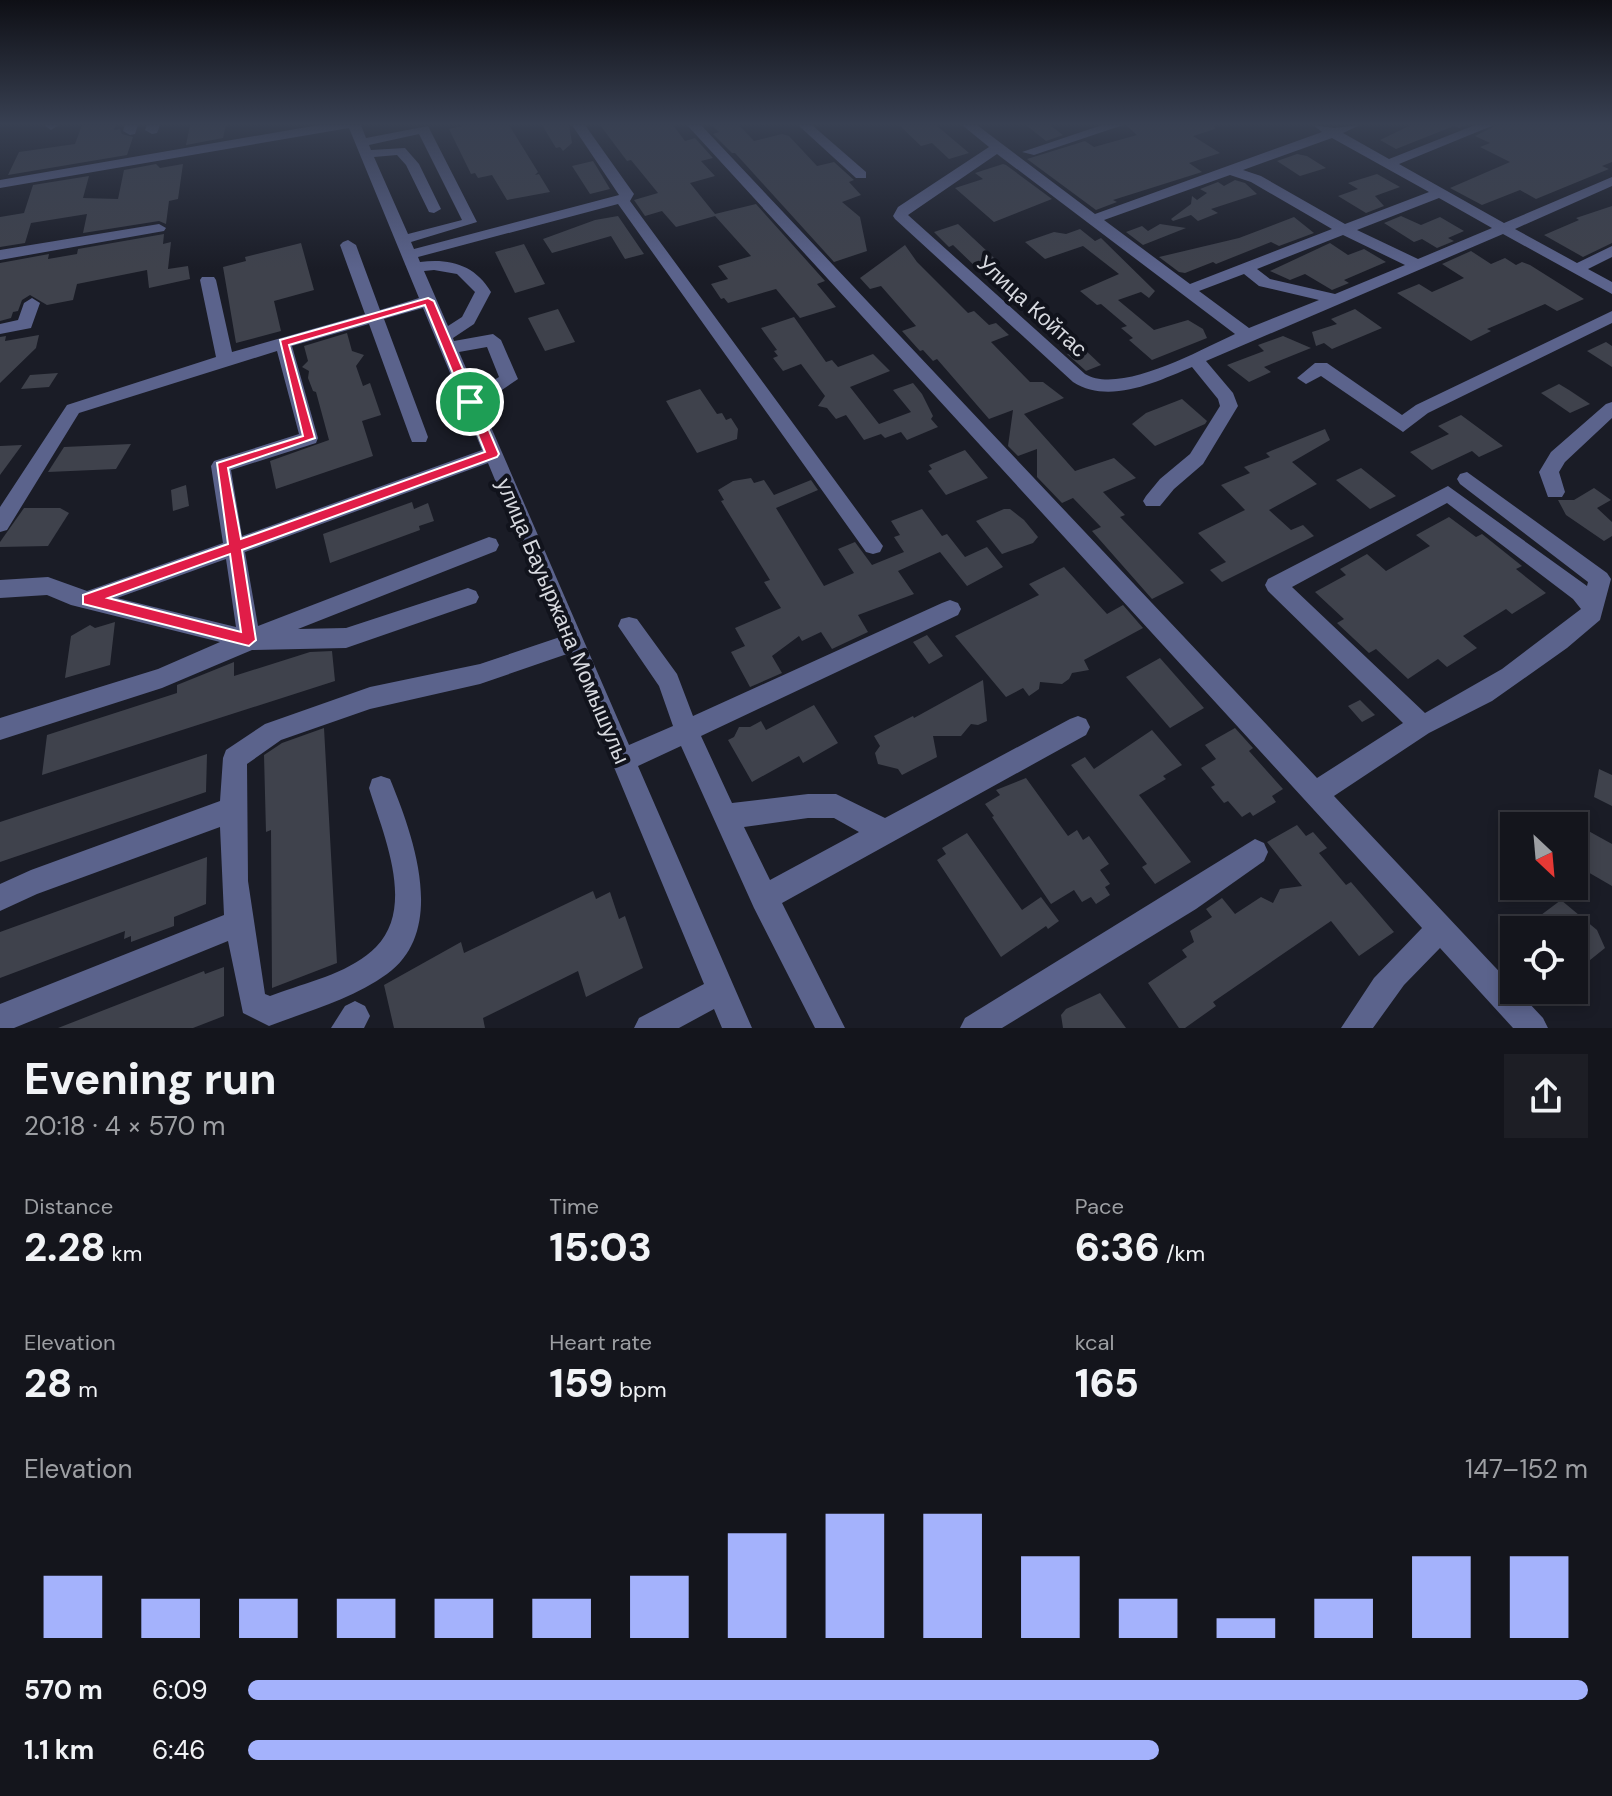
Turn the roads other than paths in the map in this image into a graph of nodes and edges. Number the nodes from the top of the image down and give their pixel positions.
1 (64, 173) edge
2 (375, 173) edge
3 (416, 173) edge
4 (445, 173) edge
5 (612, 173) edge
6 (738, 173) edge
7 (859, 173) edge
8 (959, 173) edge
9 (1031, 173) edge
10 (1222, 173) edge
11 (1239, 173) edge
12 (1404, 173) edge
13 (861, 175) dead end
14 (1612, 181) edge
15 (0, 184) edge
16 (1440, 193) junction
17 (622, 199) junction
18 (434, 209) dead end
19 (1094, 219) junction
20 (159, 228) dead end
21 (1504, 229) junction
22 (1344, 230) junction
23 (348, 245) dead end
24 (1612, 251) edge
25 (409, 254) junction
26 (0, 255) edge
27 (1418, 265) junction
28 (1246, 268) junction
29 (1576, 269) junction
30 (208, 280) dead end
31 (1196, 287) dead end
32 (1612, 289) edge
33 (1334, 300) junction
34 (428, 301) junction
35 (32, 303) dead end
36 (375, 316) junction
37 (1612, 316) edge
38 (0, 329) edge
39 (1247, 335) junction
40 (283, 343) junction
41 (445, 343) junction
42 (225, 360) junction
43 (1196, 360) junction
44 (1306, 378) dead end
45 (470, 402) junction
46 (1612, 408) edge
47 (419, 437) dead end
48 (492, 454) junction
49 (1467, 479) dead end
50 (1555, 492) dead end
51 (1153, 501) dead end
52 (0, 524) edge
53 (489, 545) dead end
54 (873, 546) dead end
55 (235, 547) junction
56 (0, 589) edge
57 (468, 597) dead end
58 (88, 599) junction
59 (1592, 605) junction
60 (950, 609) dead end
61 (629, 626) dead end
62 (249, 640) junction
63 (573, 642) junction
64 (1421, 725) junction
65 (1078, 727) dead end
66 (0, 729) edge
67 (687, 733) junction
68 (622, 761) junction
69 (381, 788) dead end
70 (1315, 794) junction
71 (231, 810) junction
72 (725, 817) junction
73 (885, 832) junction
74 (1255, 852) dead end
75 (0, 898) edge
76 (764, 898) junction
77 (239, 923) junction
78 (1441, 929) junction
79 (721, 990) junction
80 (0, 1019) edge
81 (649, 1028) edge
82 (737, 1028) edge
83 (830, 1028) edge
84 (975, 1028) edge
85 (1356, 1028) edge
86 (1533, 1028) edge

1 - 15 street
2 - 25 street, улица Бауыржана Момышулы
3 - 18 street
4 - 25 street
5 - 17 street
6 - 70 street
7 - 13 street
8 - 43 street, Улица Койтас
9 - 19 street
10 - 19 street
11 - 22 street
12 - 16 street
14 - 21 street
16 - 21 street
16 - 22 street
17 - 25 street
17 - 54 street
19 - 39 street
20 - 26 street
21 - 27 street
21 - 29 street
22 - 27 street
22 - 28 street
23 - 36 street
24 - 29 street
25 - 34 street, улица Бауыржана Момышулы
25 - 41 street
27 - 33 street
28 - 31 street
28 - 33 street
29 - 32 street
30 - 42 street
33 - 39 street
34 - 36 street
34 - 41 street, улица Бауыржана Момышулы
35 - 38 street
36 - 40 street
36 - 47 street
37 - 44 street
39 - 43 street, Улица Койтас
40 - 42 street
40 - 55 street
41 - 45 street, улица Бауыржана Момышулы
41 - 45 street
42 - 52 street
43 - 51 street
45 - 48 street, улица Бауыржана Момышулы
46 - 50 street
48 - 55 street
48 - 63 street, улица Бауыржана Момышулы
49 - 59 street
53 - 62 street
55 - 58 street
55 - 62 street
56 - 58 street
57 - 62 street
58 - 62 street
59 - 64 street
59 - 64 street
60 - 67 street
61 - 67 street
62 - 66 street
63 - 68 street, улица Бауыржана Момышулы
63 - 71 street
64 - 70 street
65 - 73 street
67 - 68 street
67 - 72 street
68 - 79 street, улица Бауыржана Момышулы
69 - 77 street
70 - 78 street
71 - 75 street
71 - 77 street
72 - 73 street
72 - 76 street
73 - 76 street
74 - 84 street
76 - 83 street
77 - 80 street
78 - 85 street
78 - 86 street
79 - 81 street
79 - 82 street, улица Бауыржана Момышулы

